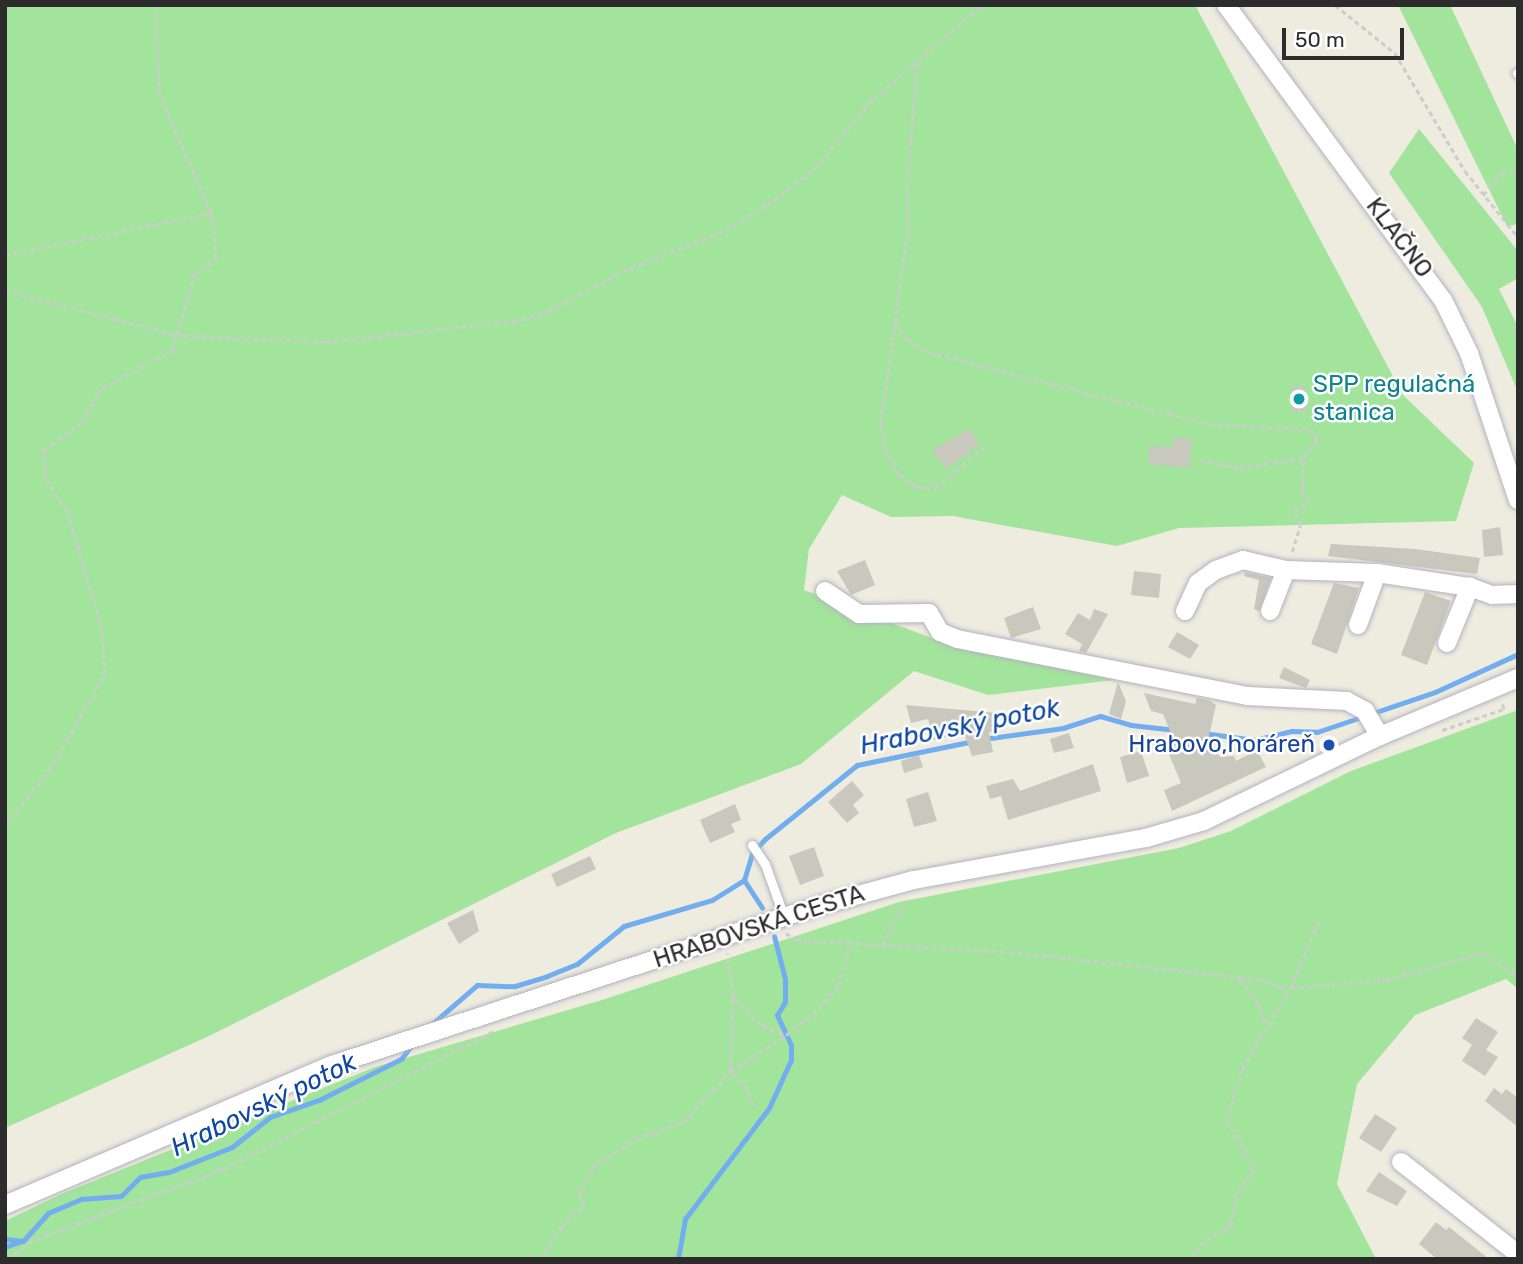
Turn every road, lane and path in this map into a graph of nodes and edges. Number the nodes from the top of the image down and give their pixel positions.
1 (155, 5) edge
2 (982, 5) edge
3 (1226, 5) edge
4 (1335, 5) edge
5 (918, 64) junction
6 (1518, 174) edge
7 (1483, 195) junction
8 (211, 214) junction
9 (1518, 237) edge
10 (5, 255) edge
11 (5, 292) edge
12 (895, 322) junction
13 (176, 335) junction
14 (987, 444) dead end
15 (1303, 459) junction
16 (1196, 460) dead end
17 (1518, 500) edge
18 (1286, 570) junction
19 (1377, 573) junction
20 (1470, 587) junction
21 (825, 591) dead end
22 (1518, 594) edge
23 (1185, 611) dead end
24 (1270, 611) dead end
25 (1358, 625) dead end
26 (1447, 643) dead end
27 (1518, 678) edge
28 (1372, 723) junction
29 (5, 825) edge
30 (755, 849) dead end
31 (908, 895) dead end
32 (1320, 917) dead end
33 (783, 924) junction
34 (881, 945) junction
35 (850, 946) junction
36 (727, 950) dead end
37 (1239, 977) junction
38 (1518, 977) edge
39 (1290, 988) junction
40 (733, 997) junction
41 (1265, 1023) junction
42 (501, 1025) dead end
43 (786, 1035) junction
44 (730, 1072) junction
45 (753, 1106) dead end
46 (1401, 1162) dead end
47 (5, 1205) edge
48 (1518, 1254) edge
49 (7, 1259) edge
50 (540, 1259) edge
51 (1191, 1259) edge

1 - 8 path
2 - 5 path
3 - 17 street, KLAČNO
4 - 7 path
5 - 12 path
5 - 13 path
6 - 7 path
7 - 9 path
8 - 10 path
8 - 13 path
11 - 13 path
12 - 14 path
12 - 15 path
13 - 29 path
15 - 16 path
15 - 18 path
18 - 19 street
18 - 23 street
18 - 24 street
19 - 20 street
19 - 25 street
20 - 22 street
20 - 26 street
21 - 28 street
27 - 28 street, HRABOVSKÁ CESTA
28 - 33 street, HRABOVSKÁ CESTA
30 - 33 lane
31 - 34 path
32 - 39 path
33 - 35 path
33 - 47 street, HRABOVSKÁ CESTA
34 - 35 path
34 - 37 path
35 - 43 path
36 - 40 path
37 - 39 path
37 - 41 path
38 - 39 path
39 - 41 path
40 - 43 path
40 - 44 path
41 - 51 path
42 - 49 path
43 - 44 path
44 - 45 path
44 - 50 path
46 - 48 street

